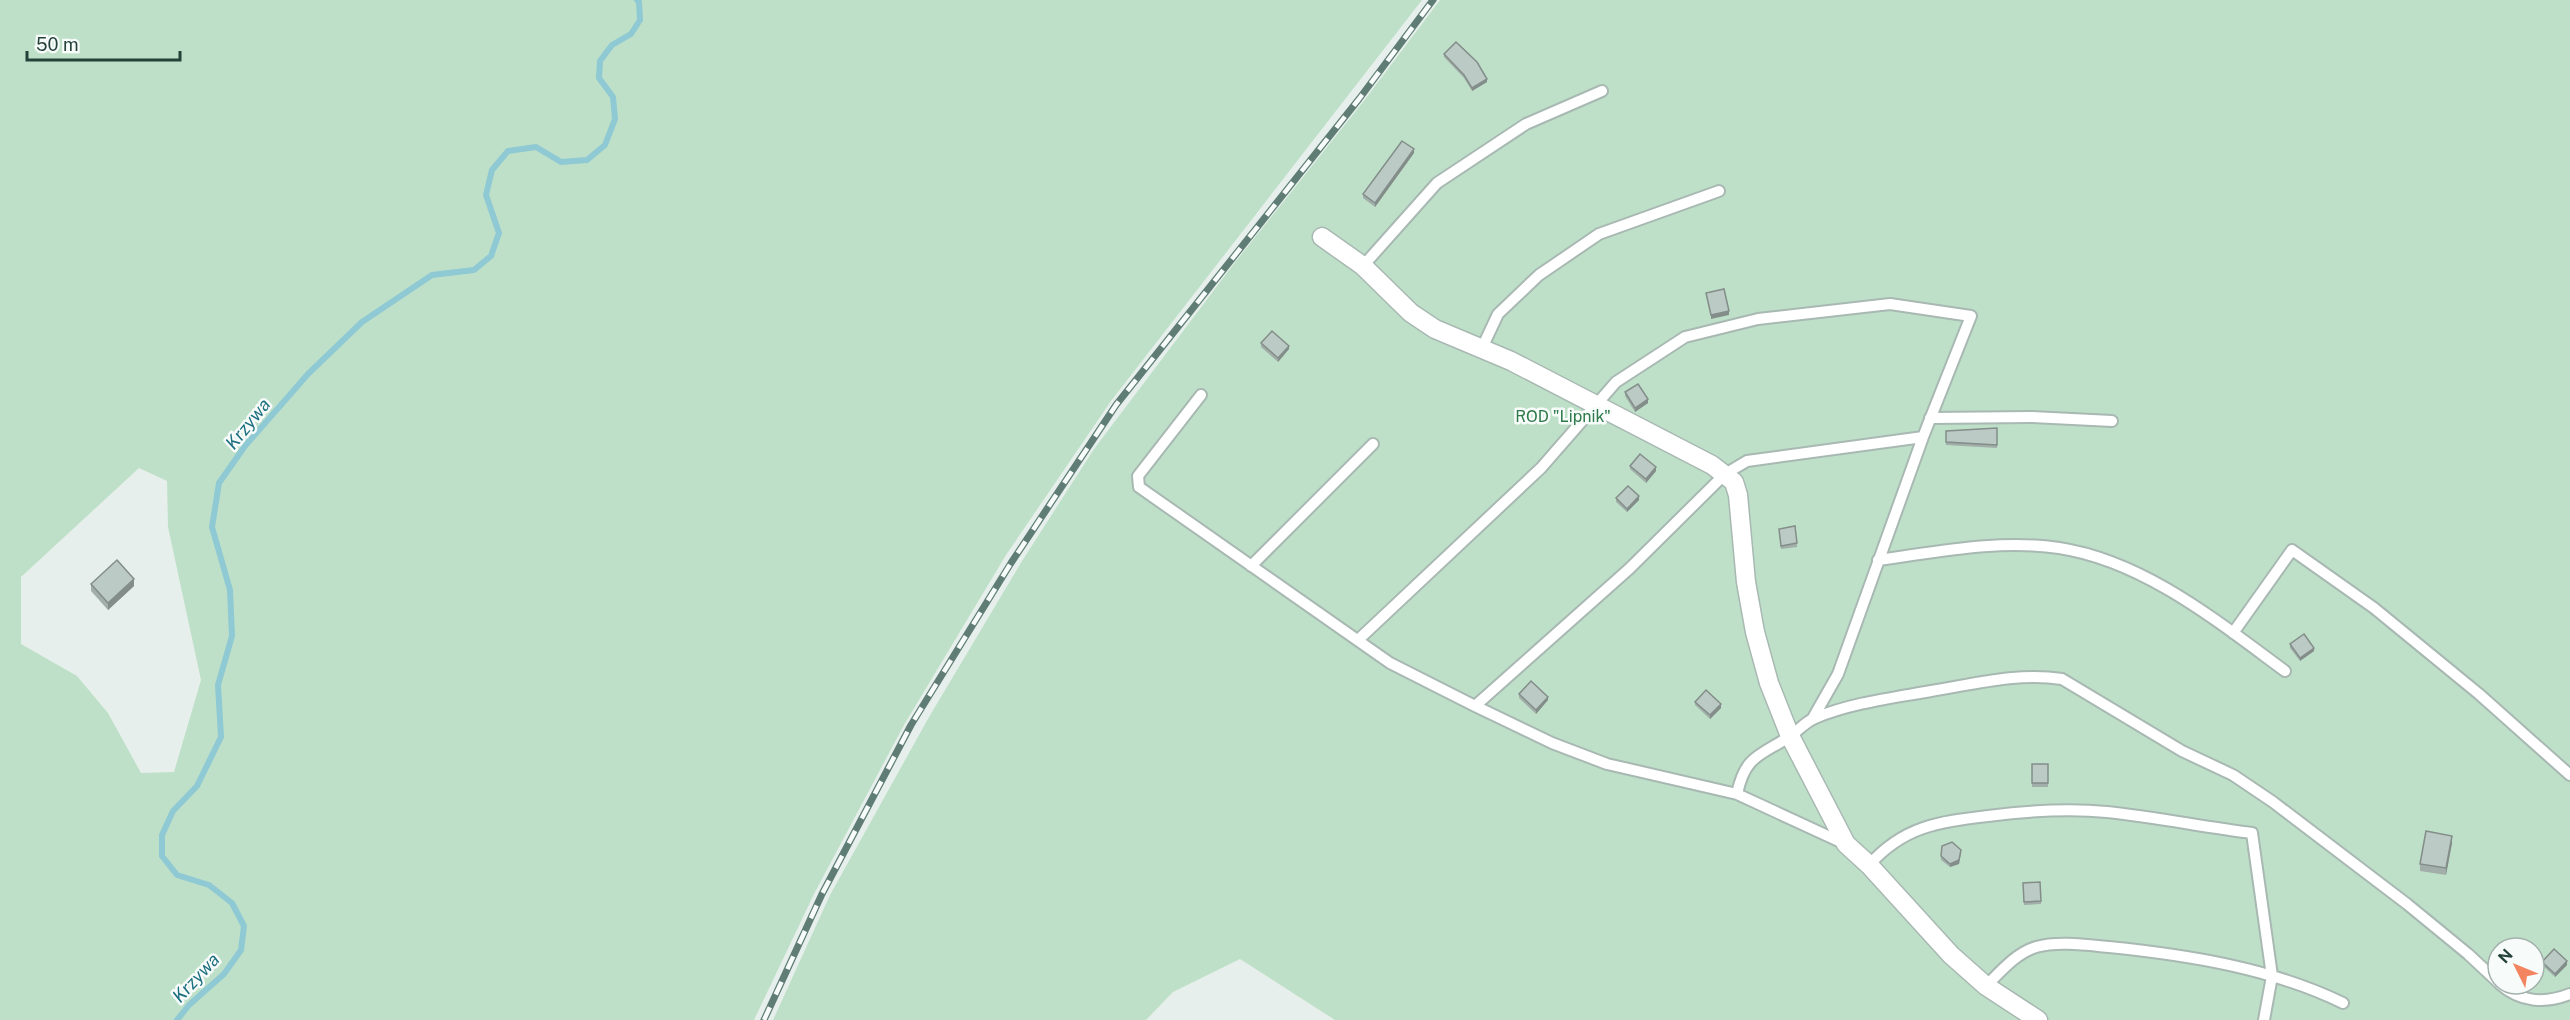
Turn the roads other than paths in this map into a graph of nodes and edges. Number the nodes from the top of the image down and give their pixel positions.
1 (1602, 91) dead end
2 (1719, 191) dead end
3 (1322, 237) dead end
4 (1363, 266) junction
5 (1482, 348) junction
6 (1201, 395) dead end
7 (1594, 404) junction
8 (1930, 418) junction
9 (2112, 421) dead end
10 (1923, 437) junction
11 (1373, 444) dead end
12 (1725, 474) junction
13 (1878, 560) junction
14 (1251, 566) junction
15 (2233, 633) junction
16 (1358, 640) junction
17 (2285, 671) dead end
18 (1475, 706) junction
19 (1813, 718) junction
20 (1790, 736) junction
21 (2570, 775) edge
22 (1737, 794) junction
23 (1846, 844) junction
24 (1869, 865) junction
25 (2486, 971) edge
26 (2272, 976) junction
27 (1986, 986) junction
28 (2570, 994) edge
29 (2517, 996) edge
30 (2343, 1003) dead end
31 (2038, 1020) edge
32 (2264, 1020) edge

1 - 4 lane
2 - 5 lane
3 - 4 street
4 - 5 street
5 - 7 street
6 - 14 lane
7 - 8 lane
7 - 12 street
7 - 16 lane
8 - 9 lane
8 - 10 lane
10 - 12 lane
10 - 13 lane
11 - 14 lane
12 - 18 lane
12 - 20 street
13 - 15 lane
13 - 19 lane
14 - 16 lane
15 - 17 lane
15 - 21 lane
16 - 18 lane
18 - 22 lane
19 - 20 lane
19 - 25 lane
20 - 22 lane
20 - 23 street
22 - 23 lane
23 - 24 street
24 - 26 lane
24 - 27 street
26 - 27 lane
26 - 30 lane
26 - 32 lane
27 - 31 street
28 - 29 lane

